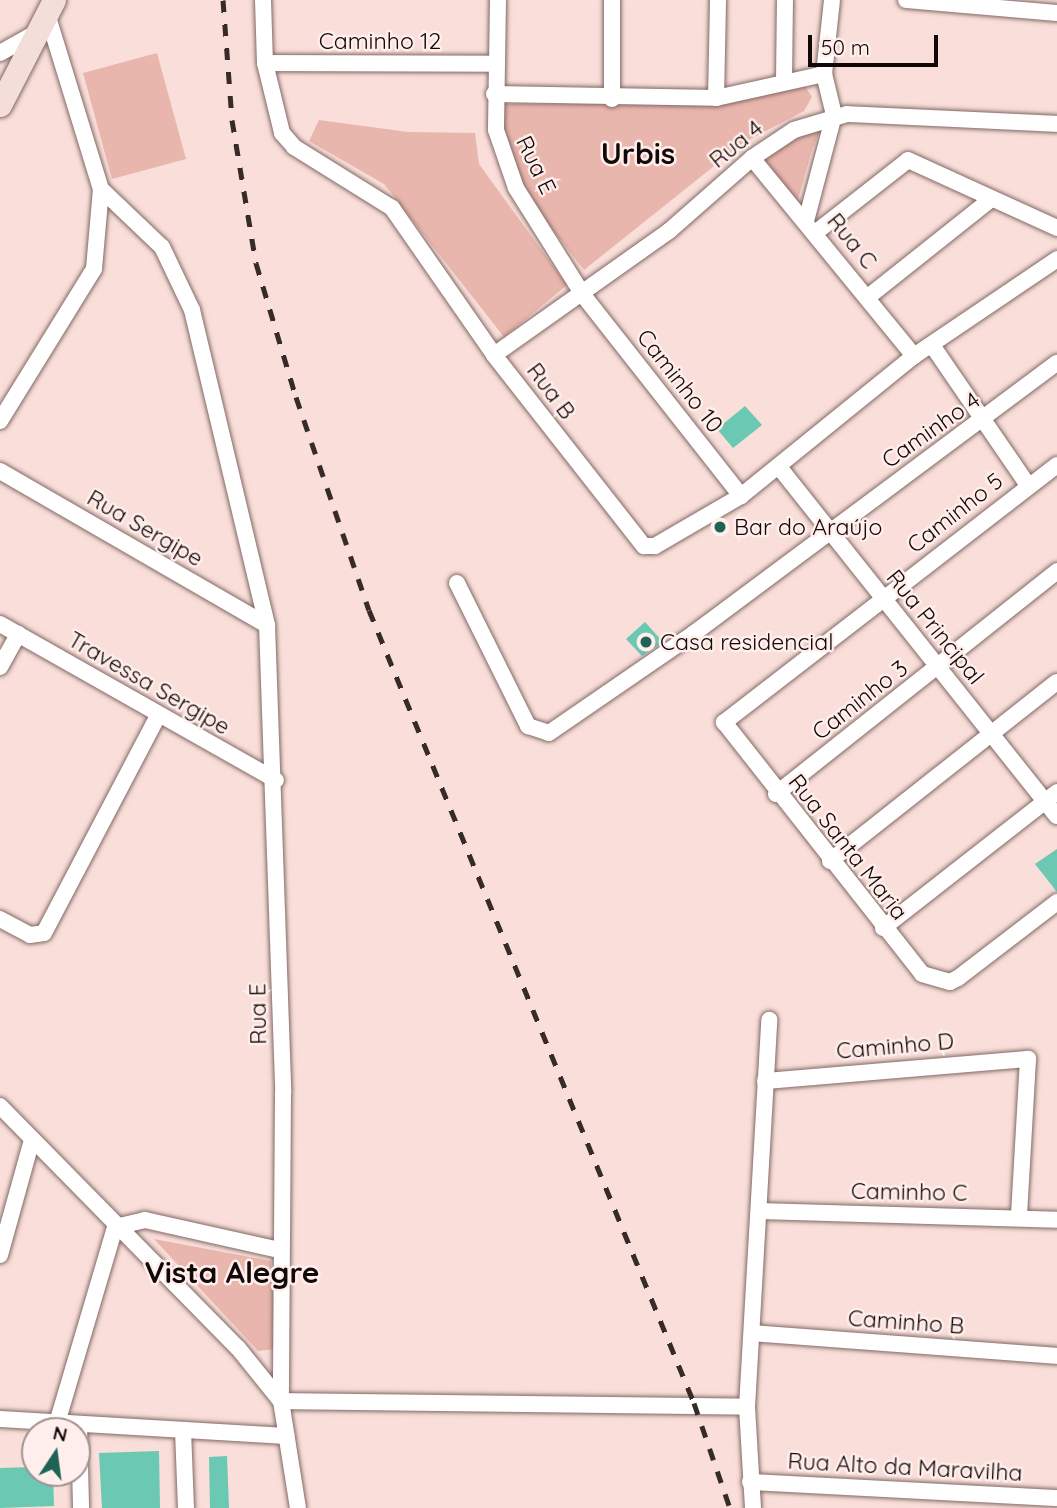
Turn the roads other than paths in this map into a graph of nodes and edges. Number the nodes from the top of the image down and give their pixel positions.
1 (263, 0) edge
2 (498, 0) edge
3 (612, 0) edge
4 (718, 0) edge
5 (785, 0) edge
6 (832, 0) edge
7 (906, 0) edge
8 (1057, 13) edge
9 (47, 16) edge
10 (0, 53) edge
11 (265, 63) junction
12 (495, 64) junction
13 (824, 74) junction
14 (784, 80) junction
15 (494, 94) junction
16 (716, 98) junction
17 (612, 99) junction
18 (0, 105) edge
19 (834, 115) junction
20 (1057, 124) edge
21 (752, 158) junction
22 (101, 189) junction
23 (992, 199) junction
24 (811, 227) junction
25 (1057, 228) edge
26 (1057, 259) edge
27 (583, 295) junction
28 (868, 296) junction
29 (932, 345) junction
30 (494, 355) junction
31 (914, 356) junction
32 (1057, 363) edge
33 (986, 420) junction
34 (0, 421) edge
35 (1057, 465) edge
36 (779, 467) junction
37 (0, 471) edge
38 (1028, 485) junction
39 (741, 496) junction
40 (828, 530) junction
41 (1057, 571) edge
42 (457, 583) dead end
43 (882, 598) junction
44 (0, 624) edge
45 (267, 625) junction
46 (18, 634) junction
47 (0, 667) edge
48 (938, 667) junction
49 (1057, 682) edge
50 (158, 716) junction
51 (724, 722) joint
52 (991, 731) junction
53 (276, 780) junction
54 (776, 794) junction
55 (1051, 797) edge
56 (1057, 816) edge
57 (830, 861) junction
58 (1057, 902) edge
59 (0, 919) edge
60 (883, 928) junction
61 (769, 1020) dead end
62 (765, 1081) junction
63 (0, 1106) edge
64 (32, 1140) junction
65 (759, 1211) junction
66 (1019, 1217) junction
67 (1057, 1220) edge
68 (116, 1227) junction
69 (279, 1250) junction
70 (0, 1255) edge
71 (752, 1333) junction
72 (1057, 1356) edge
73 (281, 1401) junction
74 (747, 1407) junction
75 (59, 1417) edge
76 (0, 1419) edge
77 (21, 1420) edge
78 (91, 1425) edge
79 (183, 1430) junction
80 (286, 1436) junction
81 (750, 1482) junction
82 (80, 1487) edge
83 (1057, 1498) edge
84 (81, 1508) edge
85 (186, 1508) edge
86 (298, 1508) edge
87 (753, 1508) edge

1 - 11 street, Rua B
2 - 12 street, Rua E
3 - 17 street
4 - 16 street
5 - 14 street
6 - 13 street
7 - 8 street
9 - 10 street
9 - 18 street
9 - 22 street
11 - 12 street, Caminho 12
11 - 30 street, Rua B
12 - 15 street, Rua E
13 - 14 street
13 - 19 street
14 - 16 street
15 - 17 street
15 - 27 street, Rua E
16 - 17 street
19 - 20 street, Rua 4
19 - 21 street, Rua 4
19 - 24 street
21 - 24 street, Rua C
21 - 27 street, Rua 4
22 - 34 street
22 - 45 street, Rua E
23 - 24 street
23 - 25 street
23 - 28 street
24 - 28 street, Rua C
26 - 29 street
27 - 30 street, Rua 4
27 - 39 street, Caminho 10
28 - 31 street, Rua C
29 - 31 street
29 - 33 street
30 - 39 street, Rua B
31 - 36 street, Rua B
32 - 33 street, Caminho 4
33 - 38 street
33 - 40 street, Caminho 4
35 - 38 street, Caminho 5
36 - 39 street, Rua B
36 - 40 street, Rua Principal
37 - 45 street, Rua Sergipe
38 - 43 street, Caminho 5
40 - 42 street, Caminho 4
40 - 43 street, Rua Principal
41 - 48 street, Caminho 3
43 - 48 street, Rua Principal
43 - 51 street, Caminho 5
44 - 46 street, Travessa Sergipe
45 - 53 street, Rua E
46 - 47 street
46 - 50 street, Travessa Sergipe
48 - 52 street, Rua Principal
48 - 54 street, Caminho 3
49 - 52 street
50 - 53 street, Travessa Sergipe
50 - 59 street
51 - 54 street, Rua Santa Maria
52 - 55 street, Rua Principal
52 - 57 street
53 - 69 street, Rua E
54 - 57 street, Rua Santa Maria
55 - 56 street, Rua Principal
55 - 60 street
57 - 60 street, Rua Santa Maria
58 - 60 street, Rua Santa Maria
61 - 62 street
62 - 65 street
62 - 66 street, Caminho D
63 - 64 street
64 - 68 street
64 - 70 street
65 - 66 street, Caminho C
65 - 71 street
66 - 67 street, Caminho C
68 - 69 street
68 - 73 street
68 - 75 street
69 - 73 street, Rua E
71 - 72 street, Caminho B
71 - 74 street
73 - 74 street
73 - 80 street, Rua E
74 - 81 street
76 - 77 street
78 - 79 street
79 - 80 street
79 - 85 street
80 - 86 street, Rua E
81 - 83 street, Rua Alto da Maravilha
81 - 87 street
82 - 84 street

